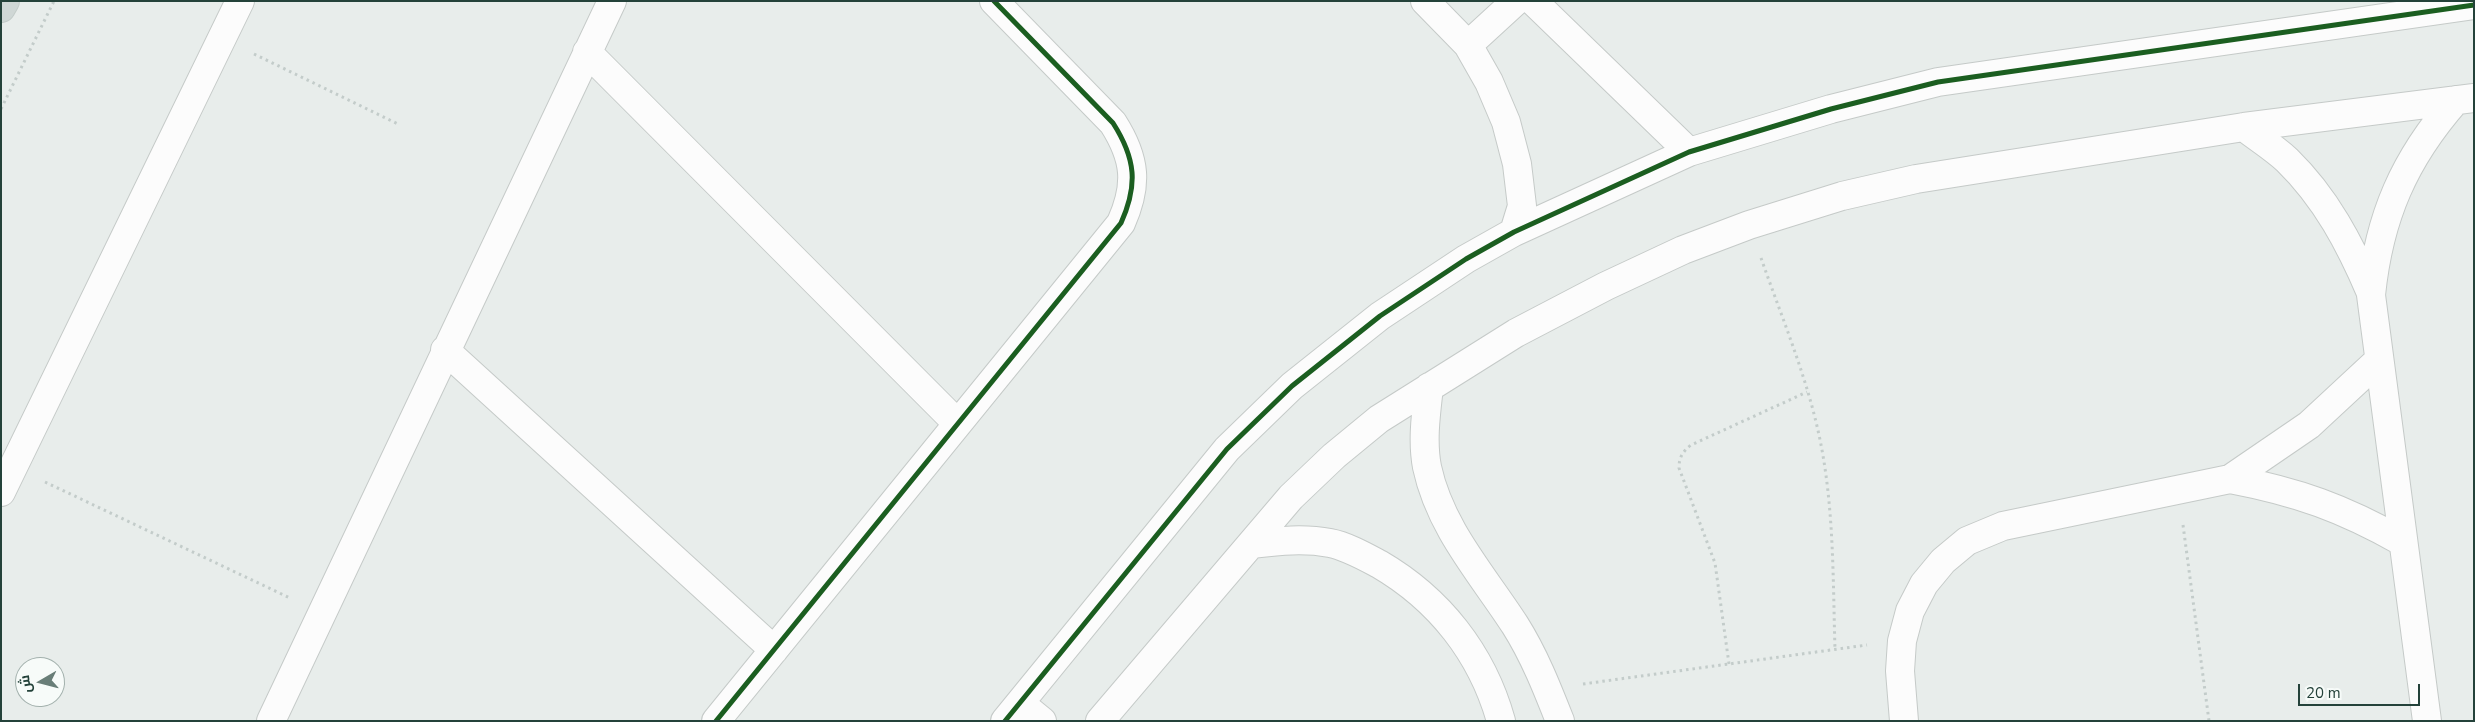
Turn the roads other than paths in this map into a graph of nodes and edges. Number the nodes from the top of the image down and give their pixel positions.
1 (5, 1) edge
2 (240, 1) edge
3 (612, 1) edge
4 (994, 1) edge
5 (1425, 1) edge
6 (1516, 1) edge
7 (1533, 1) edge
8 (2474, 5) edge
9 (1, 8) edge
10 (1468, 45) junction
11 (587, 52) junction
12 (2465, 99) edge
13 (2244, 127) junction
14 (1689, 152) junction
15 (1514, 232) junction
16 (2371, 295) junction
17 (445, 350) junction
18 (2379, 360) junction
19 (1429, 387) junction
20 (957, 423) junction
21 (2230, 479) junction
22 (1, 492) edge
23 (2403, 542) junction
24 (1251, 544) junction
25 (774, 650) junction
26 (1012, 712) edge
27 (271, 721) edge
28 (716, 721) edge
29 (1042, 721) edge
30 (1100, 721) edge
31 (1501, 721) edge
32 (1560, 721) edge
33 (1904, 721) edge
34 (2428, 721) edge

1 - 9 main road
2 - 22 street
3 - 11 street
4 - 20 street
5 - 10 street
6 - 10 street
7 - 14 street
8 - 14 street
10 - 15 street
11 - 17 street
11 - 20 street
12 - 13 street
12 - 16 street
13 - 16 street
13 - 19 street
14 - 15 street
15 - 26 street
16 - 18 street
17 - 25 street
17 - 27 street
18 - 21 street
18 - 23 street
19 - 24 street
19 - 32 street
20 - 25 street
21 - 23 street
21 - 33 street
23 - 34 street
24 - 30 street
24 - 31 street
25 - 28 street
26 - 29 street

